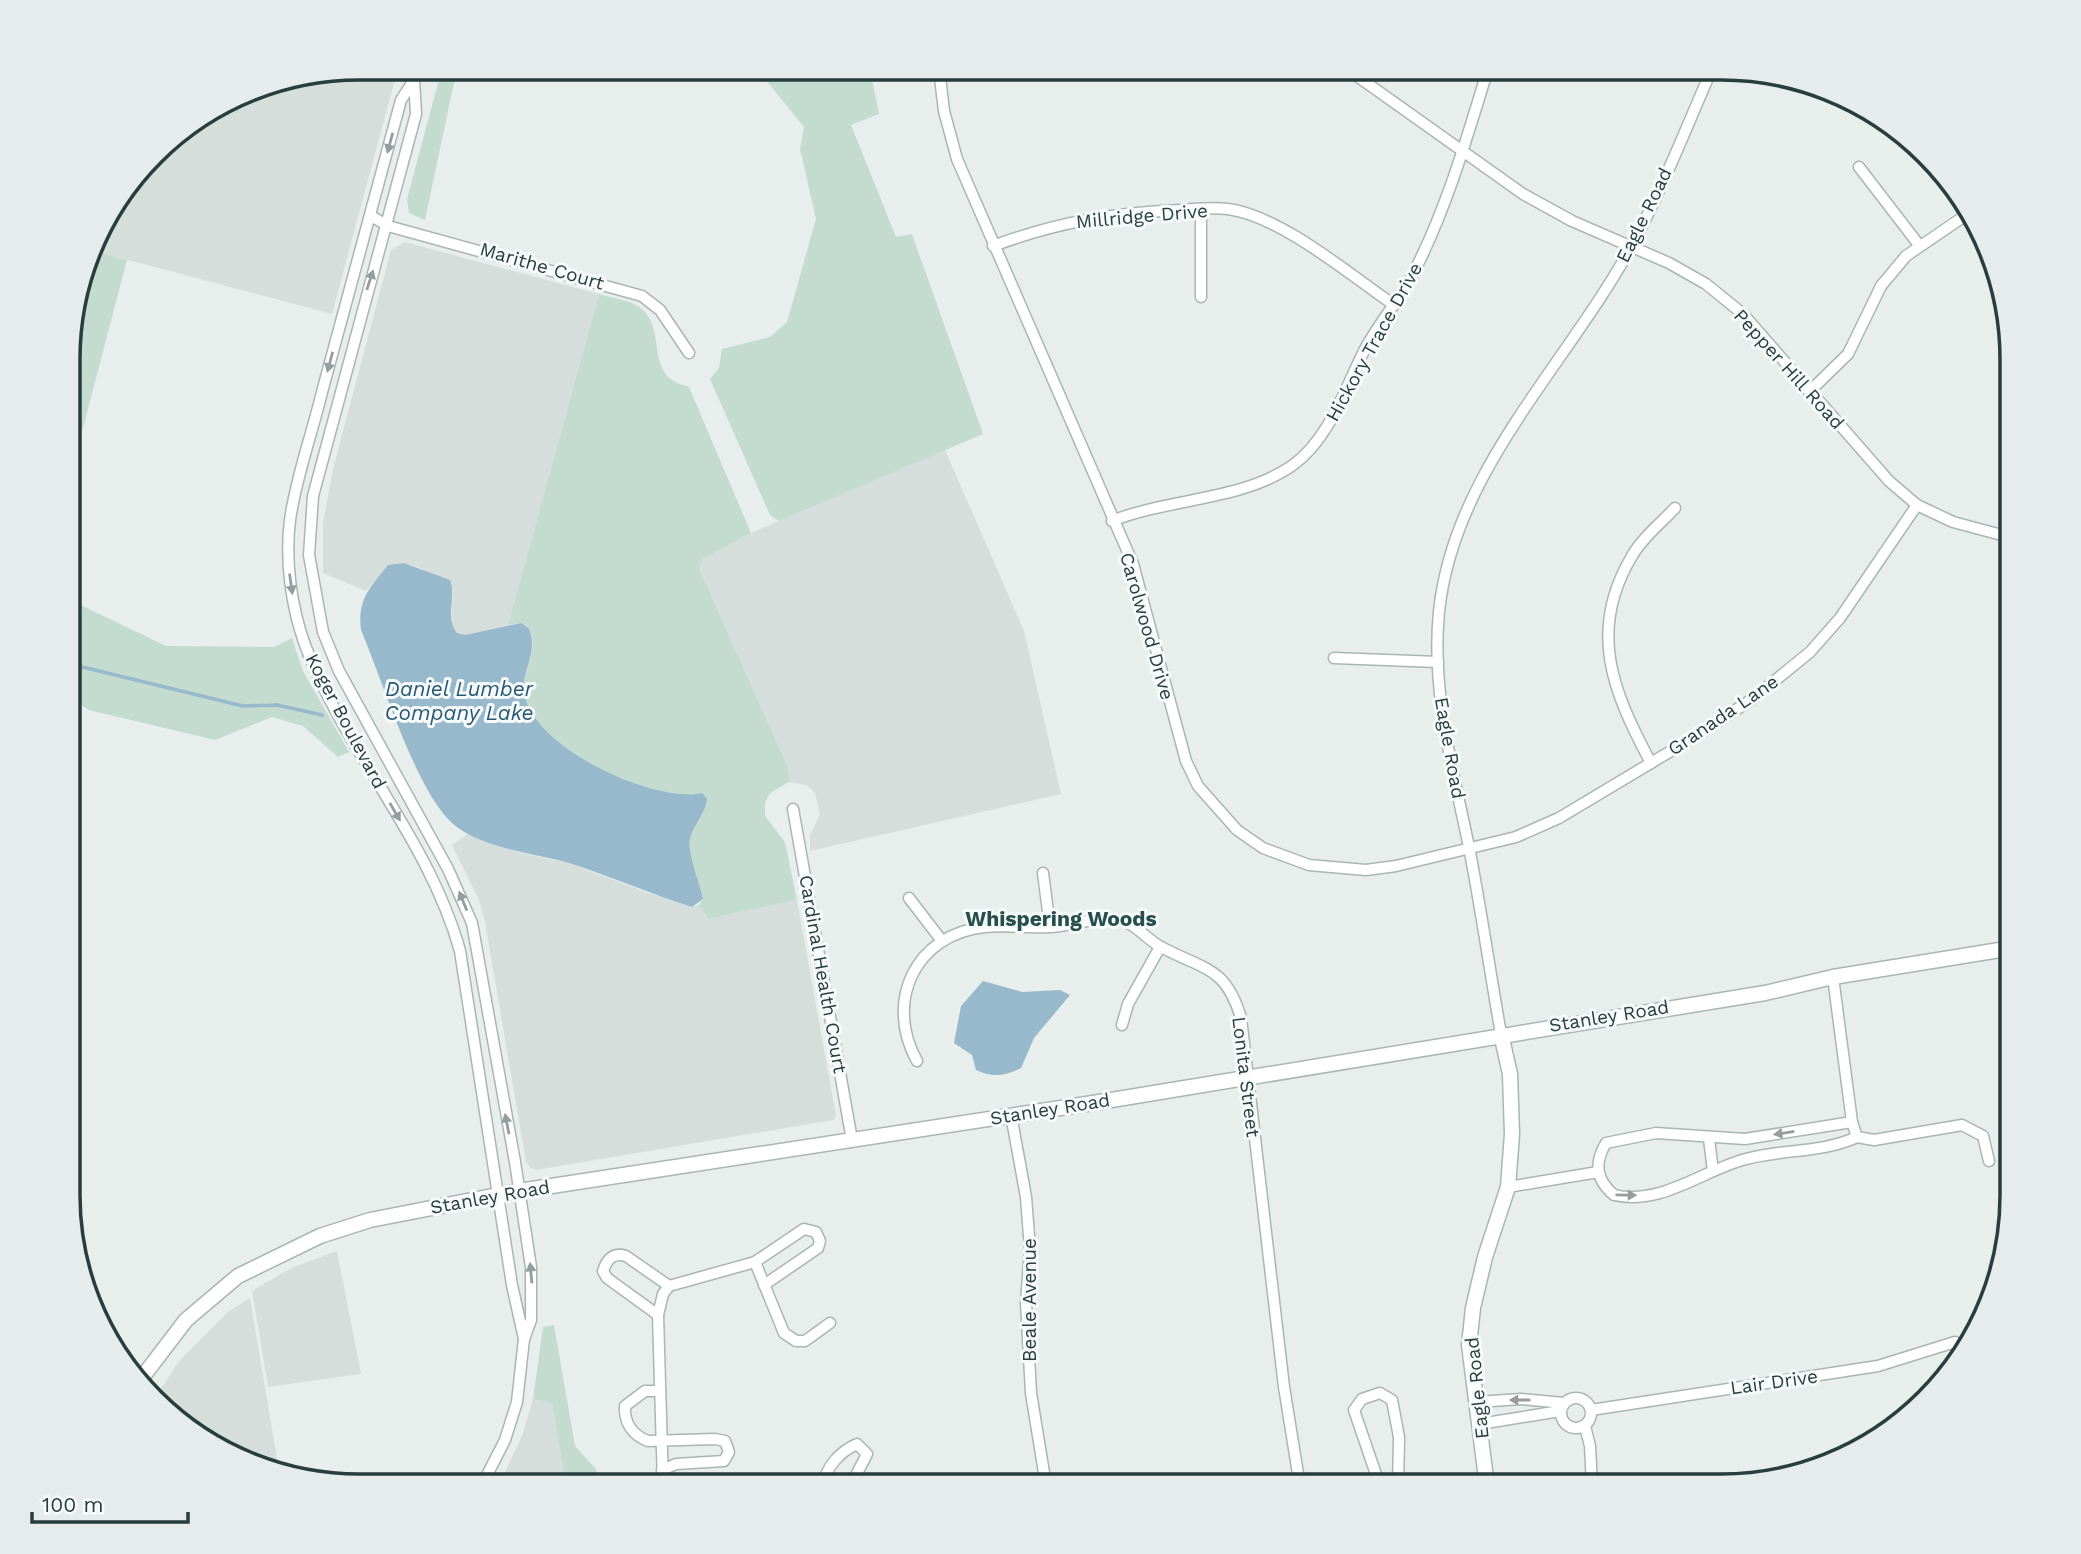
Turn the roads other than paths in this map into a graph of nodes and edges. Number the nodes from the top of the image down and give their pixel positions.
1 (413, 80) edge
2 (416, 80) edge
3 (940, 80) edge
4 (1362, 80) edge
5 (1485, 80) edge
6 (1707, 80) edge
7 (1462, 153) junction
8 (1859, 167) dead end
9 (1201, 209) junction
10 (371, 216) junction
11 (1962, 218) edge
12 (388, 226) junction
13 (993, 246) junction
14 (1632, 246) junction
15 (1919, 246) junction
16 (1201, 297) dead end
17 (1394, 305) junction
18 (689, 353) dead end
19 (1810, 392) junction
20 (1917, 505) junction
21 (1675, 508) dead end
22 (1112, 521) junction
23 (2000, 535) edge
24 (1334, 657) dead end
25 (1438, 662) junction
26 (1651, 762) junction
27 (793, 809) dead end
28 (1469, 849) junction
29 (1043, 873) dead end
30 (909, 898) dead end
31 (1050, 927) junction
32 (942, 941) junction
33 (1160, 947) junction
34 (2000, 950) edge
35 (1833, 977) junction
36 (1122, 1025) dead end
37 (1501, 1034) junction
38 (917, 1061) dead end
39 (1246, 1077) junction
40 (1011, 1115) junction
41 (1852, 1122) junction
42 (1857, 1137) junction
43 (1709, 1139) junction
44 (852, 1140) junction
45 (1989, 1161) dead end
46 (1713, 1171) junction
47 (1598, 1172) junction
48 (1508, 1187) junction
49 (519, 1191) junction
50 (497, 1195) junction
51 (755, 1262) junction
52 (764, 1285) junction
53 (669, 1286) junction
54 (658, 1315) junction
55 (830, 1323) dead end
56 (524, 1339) junction
57 (1955, 1342) dead end
58 (145, 1373) edge
59 (660, 1391) junction
60 (1477, 1402) junction
61 (1562, 1407) junction
62 (1591, 1410) junction
63 (1480, 1423) junction
64 (1585, 1426) junction
65 (661, 1439) junction
66 (663, 1470) junction
67 (488, 1474) edge
68 (663, 1474) edge
69 (826, 1474) edge
70 (857, 1474) edge
71 (1044, 1474) edge
72 (1298, 1474) edge
73 (1376, 1474) edge
74 (1398, 1474) edge
75 (1486, 1474) edge
76 (1591, 1474) edge

1 -> 10 street, Koger Boulevard
2 - 12 street, Koger Boulevard
3 - 13 street, Carolwood Drive
4 - 7 street, Pepper Hill Road
5 - 7 street, Hickory Trace Drive
6 - 14 street, Eagle Road
7 - 14 street, Pepper Hill Road
7 - 17 street, Hickory Trace Drive
8 - 15 street
9 - 13 street, Millridge Drive
9 - 16 street
9 - 17 street, Millridge Drive
10 - 12 street, Marithe Court
10 -> 50 street, Koger Boulevard
11 - 15 street
12 - 18 street, Marithe Court
49 -> 12 street, Koger Boulevard
13 - 22 street, Carolwood Drive
14 - 19 street, Pepper Hill Road
14 - 25 street, Eagle Road
15 - 19 street
17 - 22 street, Hickory Trace Drive
19 - 20 street, Pepper Hill Road
20 - 23 street, Pepper Hill Road
20 - 26 street, Granada Lane
21 - 26 street
22 - 28 street, Carolwood Drive
24 - 25 street
25 - 28 street, Eagle Road
26 - 28 street, Granada Lane
27 - 44 street, Cardinal Health Court
28 - 37 street, Eagle Road
29 - 31 street
30 - 32 street
31 - 32 street, Lonita Street
31 - 33 street, Lonita Street
32 - 38 street, Lonita Street
33 - 36 street
33 - 39 street, Lonita Street
34 - 35 street, Stanley Road
35 - 37 street, Stanley Road
35 - 41 street
37 - 39 street, Stanley Road
37 - 48 street, Eagle Road
39 - 40 street, Stanley Road
39 - 72 street, Lonita Street
40 - 44 street, Stanley Road
40 - 71 street, Beale Avenue
41 - 42 street
41 -> 43 street
42 - 45 street
42 - 46 street
43 - 46 street
43 - 47 street
44 - 49 street, Stanley Road
47 -> 46 street
47 - 48 street
48 - 60 street, Eagle Road
49 - 50 street, Stanley Road
56 -> 49 street, Koger Boulevard
50 - 56 street, Koger Boulevard
50 - 58 street, Stanley Road
51 - 52 street
51 - 52 street
51 - 53 street
52 - 55 street
53 - 54 street
53 - 54 street
54 - 59 street
56 - 67 street
57 - 62 street, Lair Drive
59 - 65 street
59 - 65 street
61 -> 60 street, Lair Drive
60 - 63 street, Eagle Road
61 - 62 street, Lair Drive
61 - 63 street, Lair Drive
61 - 64 street, Lair Drive
62 - 64 street
63 - 75 street, Eagle Road
64 - 76 street
65 - 66 street
65 - 66 street
66 - 68 street
69 - 70 street
73 - 74 street

